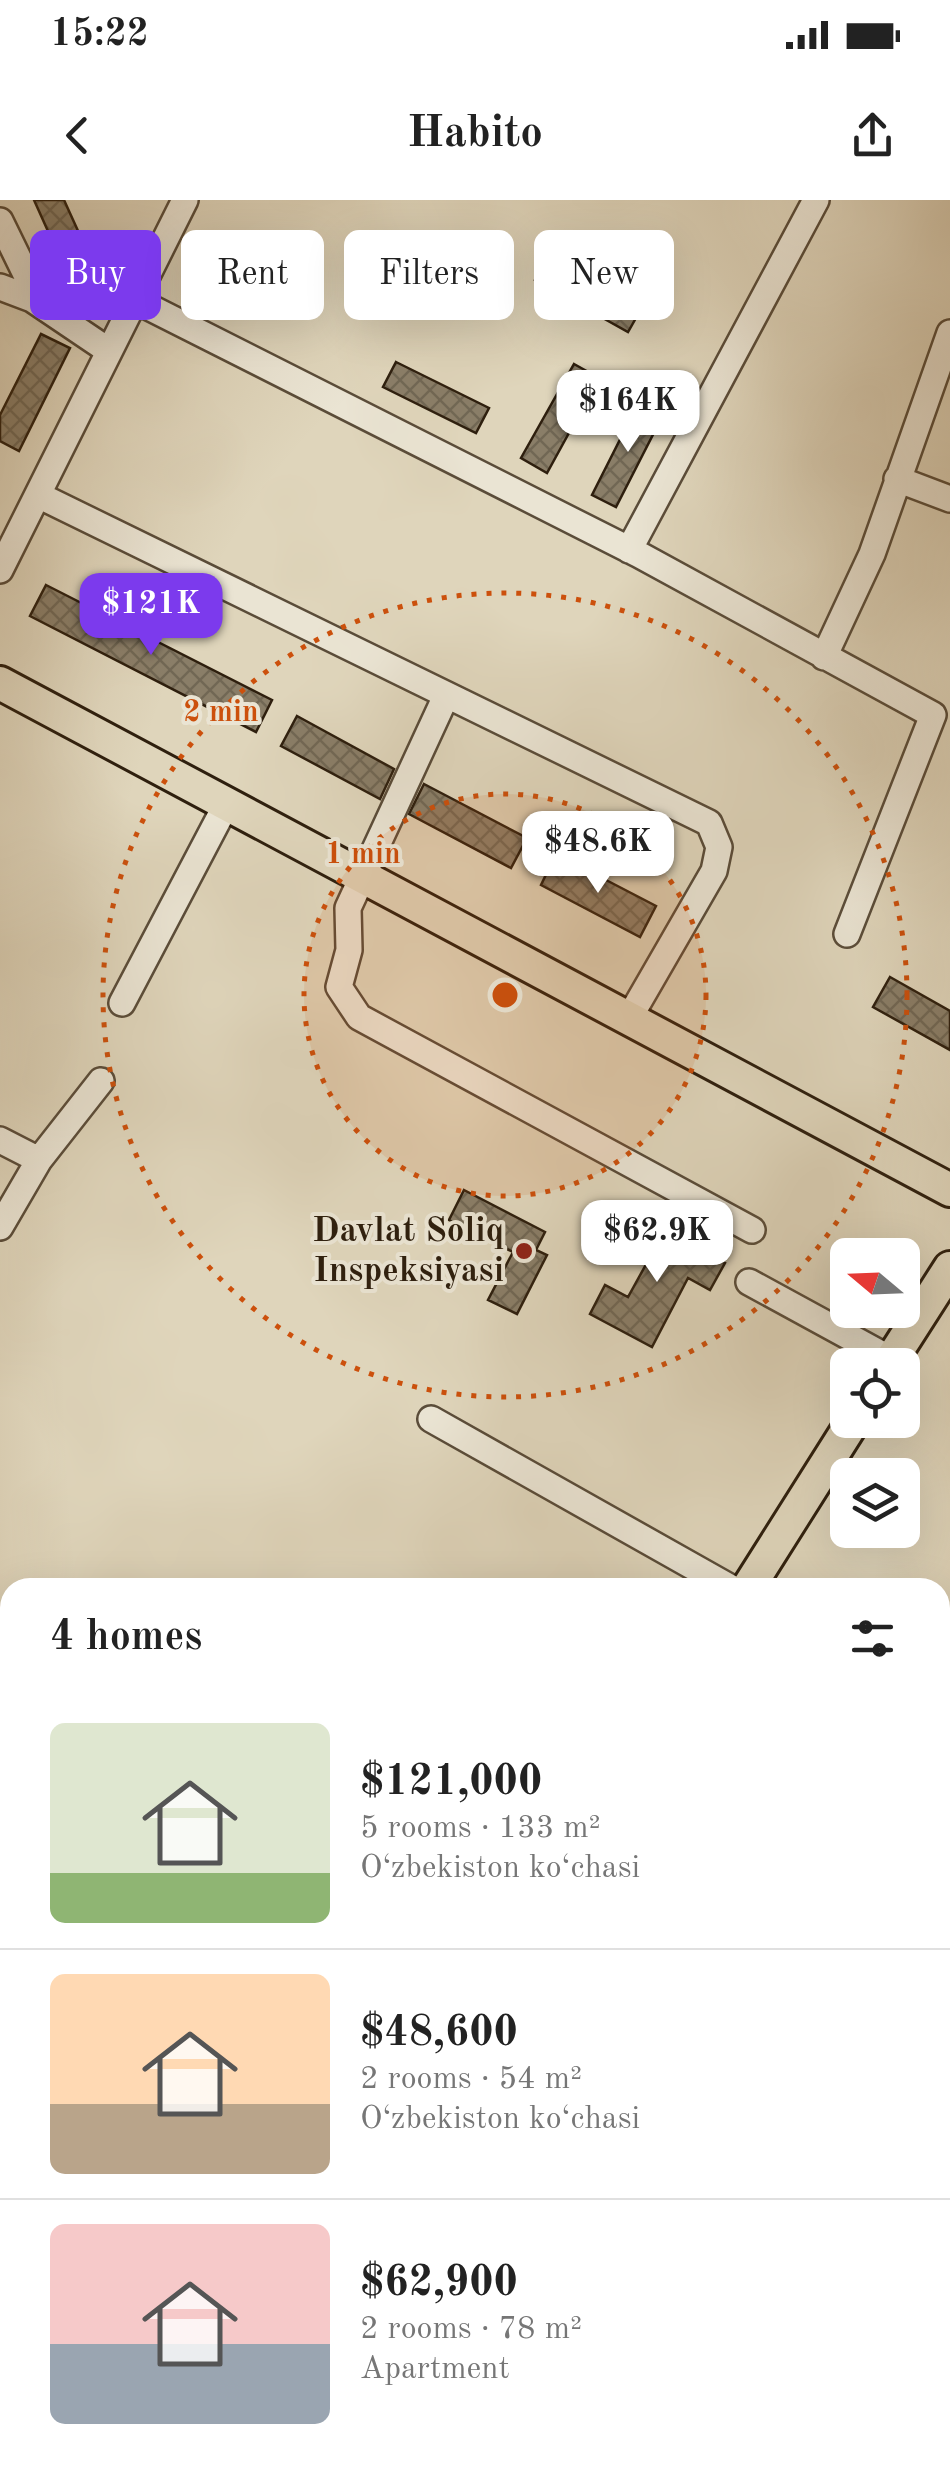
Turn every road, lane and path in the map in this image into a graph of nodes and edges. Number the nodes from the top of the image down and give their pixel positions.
1 (185, 200) edge
2 (816, 200) edge
3 (0, 221) edge
4 (161, 248) edge
5 (30, 282) edge
6 (0, 286) edge
7 (30, 300) edge
8 (161, 313) edge
9 (64, 320) edge
10 (125, 320) edge
11 (950, 333) edge
12 (110, 351) junction
13 (897, 479) junction
14 (38, 495) junction
15 (950, 500) edge
16 (630, 550) junction
17 (0, 570) edge
18 (824, 657) junction
19 (0, 684) edge
20 (446, 696) junction
21 (226, 805) junction
22 (362, 878) junction
23 (847, 934) dead end
24 (122, 1002) dead end
25 (628, 1020) junction
26 (101, 1081) dead end
27 (0, 1140) edge
28 (39, 1160) junction
29 (936, 1169) edge
30 (950, 1190) edge
31 (0, 1227) edge
32 (752, 1230) dead end
33 (950, 1268) edge
34 (749, 1282) dead end
35 (865, 1348) edge
36 (899, 1348) edge
37 (431, 1419) dead end
38 (843, 1438) edge
39 (713, 1578) edge
40 (754, 1578) edge

1 - 4 street
2 - 16 street
3 - 5 street
6 - 7 street
8 - 16 street
9 - 12 street
10 - 12 street
11 - 13 street
12 - 14 street
13 - 15 street
13 - 18 street
14 - 17 street
14 - 20 street
16 - 18 street
18 - 23 street
19 - 21 main road
20 - 22 street
20 - 25 street
21 - 22 main road
21 - 24 street
22 - 25 main road
22 - 32 street
25 - 29 main road
26 - 28 street
27 - 28 street
28 - 31 street
29 - 30 main road
33 - 36 main road
34 - 35 street
37 - 39 street
38 - 40 main road

